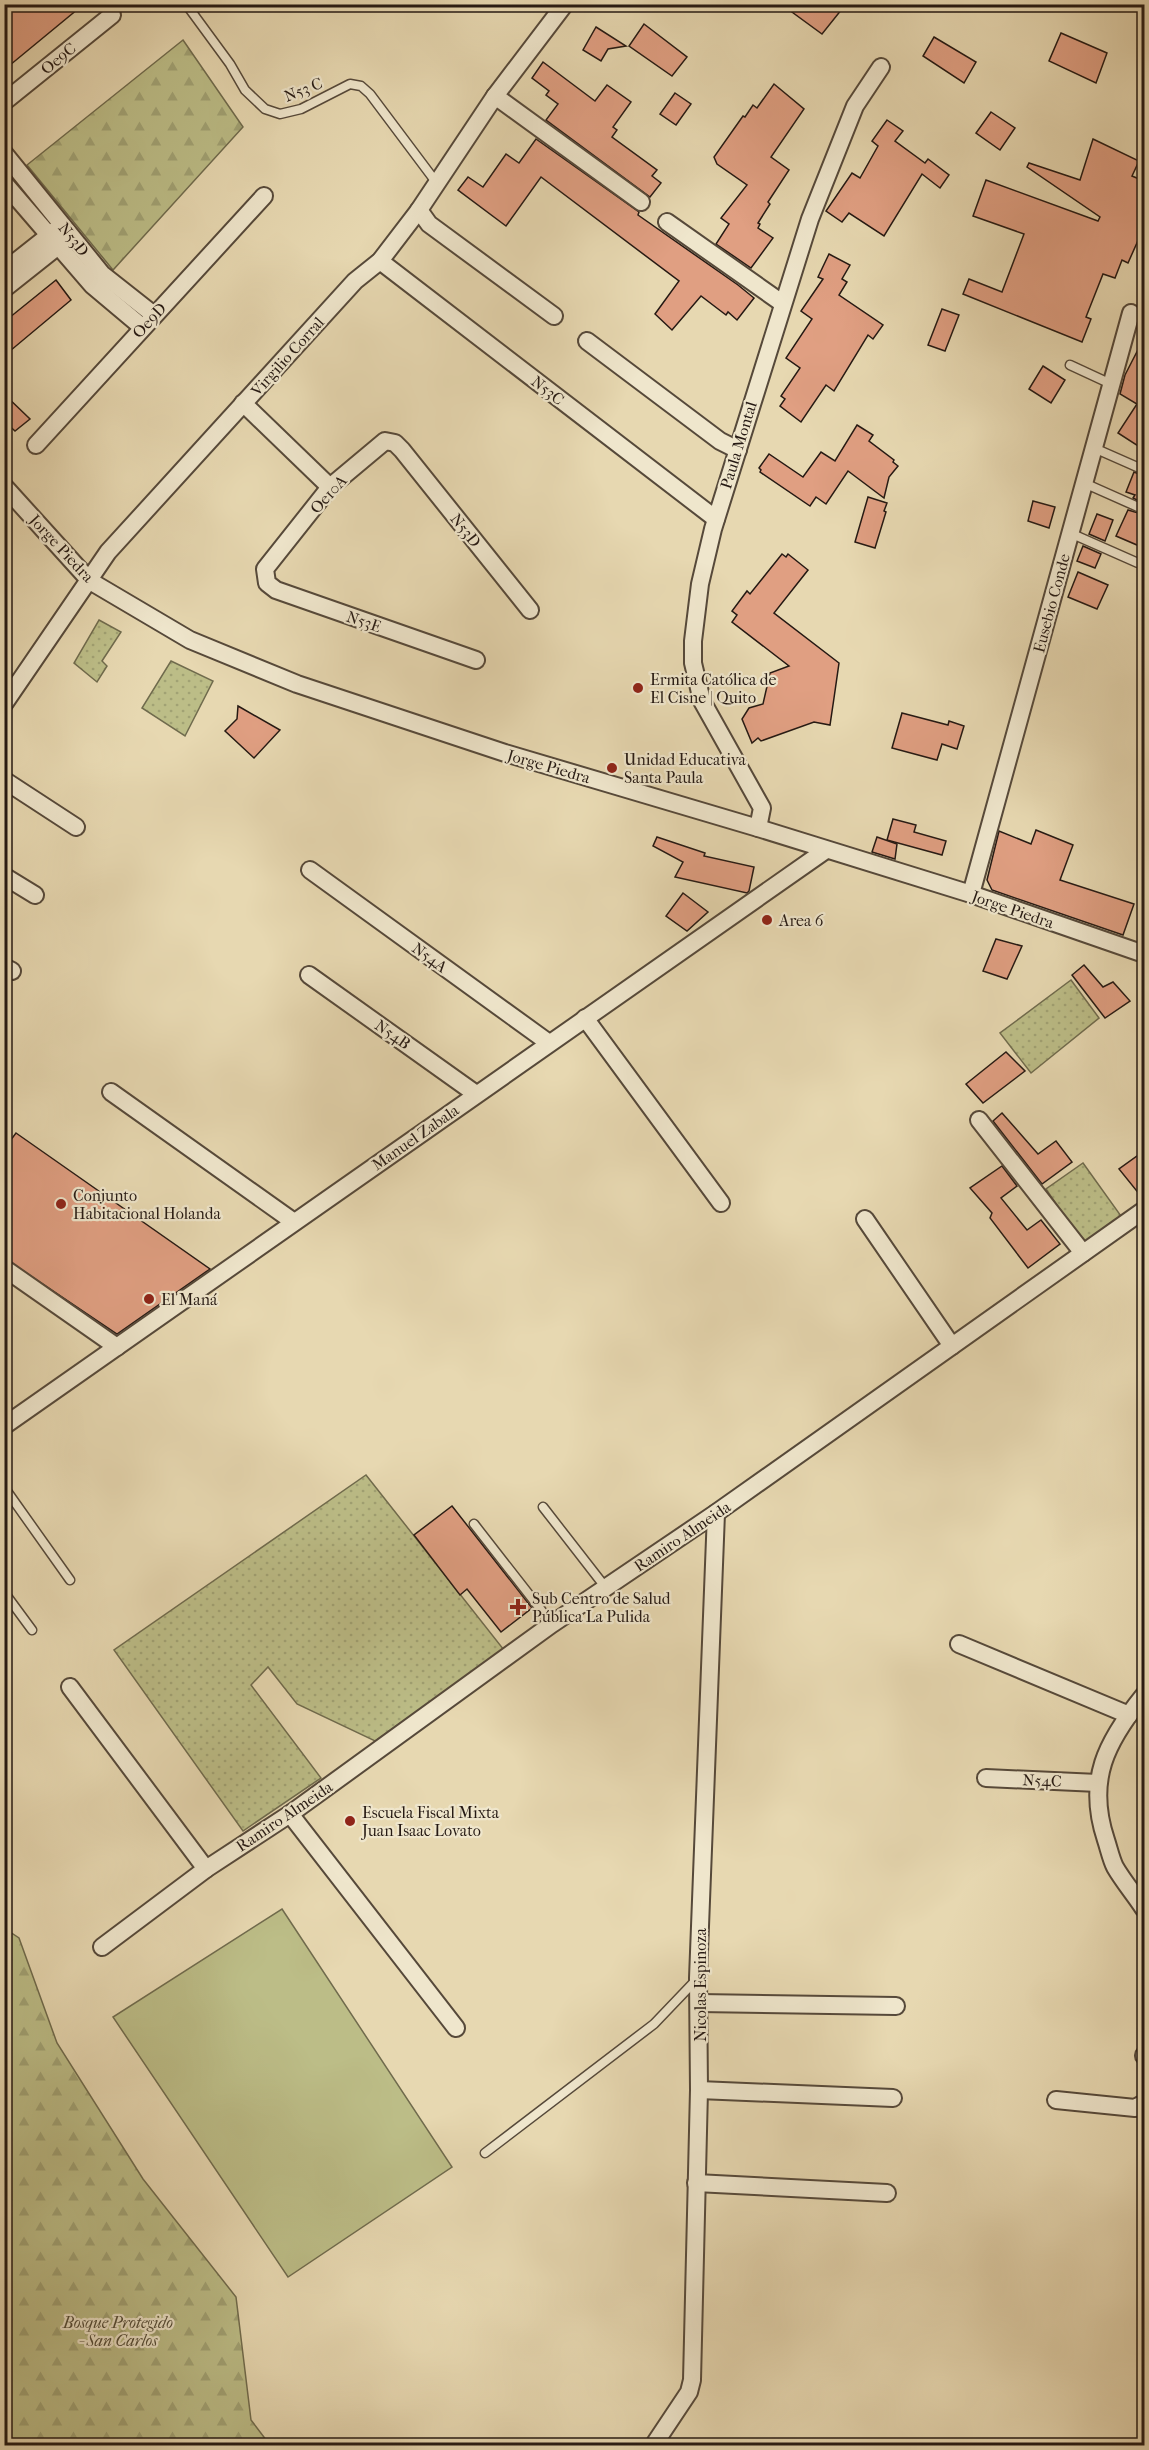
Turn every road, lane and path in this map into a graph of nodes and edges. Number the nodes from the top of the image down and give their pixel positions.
1 (186, 4) edge
2 (565, 4) edge
3 (112, 15) dead end
4 (881, 68) dead end
5 (495, 96) junction
6 (4, 102) edge
7 (4, 153) edge
8 (436, 182) junction
9 (4, 183) edge
10 (264, 196) dead end
11 (641, 202) dead end
12 (419, 210) junction
13 (667, 222) dead end
14 (60, 235) junction
15 (380, 261) junction
16 (4, 271) edge
17 (4, 289) edge
18 (782, 303) junction
19 (1131, 312) dead end
20 (554, 316) dead end
21 (148, 321) junction
22 (587, 341) dead end
23 (1070, 365) dead end
24 (1111, 384) junction
25 (243, 404) junction
26 (36, 445) dead end
27 (1094, 448) junction
28 (402, 450) joint
29 (738, 450) junction
30 (1144, 470) edge
31 (1084, 483) junction
32 (4, 486) edge
33 (330, 487) junction
34 (1138, 507) dead end
35 (716, 519) junction
36 (1070, 533) junction
37 (1138, 563) dead end
38 (265, 569) joint
39 (90, 580) junction
40 (530, 610) dead end
41 (476, 660) dead end
42 (4, 704) edge
43 (4, 780) edge
44 (76, 827) dead end
45 (758, 828) junction
46 (826, 850) junction
47 (310, 870) dead end
48 (4, 876) edge
49 (971, 894) junction
50 (35, 895) dead end
51 (1144, 954) edge
52 (309, 975) dead end
53 (585, 1018) junction
54 (549, 1043) junction
55 (111, 1092) dead end
56 (476, 1094) junction
57 (979, 1120) dead end
58 (721, 1203) dead end
59 (1144, 1209) edge
60 (865, 1219) dead end
61 (294, 1222) junction
62 (1083, 1253) junction
63 (4, 1268) edge
64 (952, 1346) junction
65 (117, 1347) junction
66 (7, 1419) edge
67 (4, 1487) edge
68 (543, 1507) dead end
69 (716, 1513) junction
70 (474, 1524) dead end
71 (70, 1580) dead end
72 (606, 1588) junction
73 (4, 1592) edge
74 (552, 1624) junction
75 (32, 1630) dead end
76 (959, 1644) dead end
77 (70, 1687) dead end
78 (1144, 1695) edge
79 (1129, 1714) junction
80 (986, 1778) dead end
81 (1098, 1783) junction
82 (290, 1814) junction
83 (206, 1869) junction
84 (1144, 1909) edge
85 (102, 1947) dead end
86 (698, 1978) junction
87 (699, 2003) junction
88 (896, 2006) dead end
89 (456, 2028) dead end
90 (699, 2090) junction
91 (893, 2098) dead end
92 (1056, 2100) dead end
93 (1144, 2103) edge
94 (485, 2153) dead end
95 (696, 2183) junction
96 (887, 2193) dead end
97 (653, 2445) edge

1 - 8 lane, N53 C
2 - 5 street, Virgilio Corral
3 - 6 street, Oe9C
4 - 18 street, Paula Montal
5 - 8 street, Virgilio Corral
5 - 11 street
7 - 14 street, N53D
8 - 12 street, Virgilio Corral
9 - 14 street, N53D
10 - 21 street, Oe9D
12 - 15 street, Virgilio Corral
12 - 20 street
13 - 18 street
14 - 16 street
14 - 17 street
14 - 21 street, N53D
15 - 25 street, Virgilio Corral
15 - 35 street, N53C
18 - 29 street, Paula Montal
19 - 24 street, Eusebio Conde
21 - 26 street, Oe9D
22 - 29 street
23 - 24 lane
24 - 27 street, Eusebio Conde
25 - 33 street
25 - 39 street, Virgilio Corral
27 - 30 lane
27 - 31 street, Eusebio Conde
28 - 33 street, Oe10A
28 - 40 street, N53D
29 - 35 street, Paula Montal
31 - 34 lane
31 - 36 street, Eusebio Conde
32 - 39 street, Jorge Piedra
33 - 38 street, Oe10A
35 - 45 street, Paula Montal
36 - 37 lane
36 - 49 street, Eusebio Conde
38 - 41 street, N53E
39 - 42 street, Virgilio Corral
39 - 45 street, Jorge Piedra
43 - 44 street
45 - 46 street, Jorge Piedra
46 - 49 street, Jorge Piedra
46 - 53 street, Manuel Zabala
47 - 54 street, N54A
48 - 50 street
49 - 51 street, Jorge Piedra
52 - 56 street, N54B
53 - 54 street, Manuel Zabala
53 - 58 street
54 - 56 street, Manuel Zabala
55 - 61 street
56 - 61 street, Manuel Zabala
57 - 62 street
59 - 62 street, Ramiro Almeida
60 - 64 street
61 - 65 street, Manuel Zabala
62 - 64 street, Ramiro Almeida
63 - 65 street
64 - 69 street, Ramiro Almeida
65 - 66 street, Manuel Zabala
67 - 71 lane
68 - 72 lane
69 - 72 street, Ramiro Almeida
69 - 86 street, Nicolas Espinoza
70 - 74 lane
72 - 74 street, Ramiro Almeida
73 - 75 lane
74 - 82 street, Ramiro Almeida
76 - 79 street
77 - 83 street
78 - 79 street
79 - 81 street
80 - 81 street, N54C
81 - 84 street
82 - 83 street, Ramiro Almeida
82 - 89 street
83 - 85 street, Ramiro Almeida
86 - 87 street, Nicolas Espinoza
86 - 94 lane
87 - 88 street
87 - 90 street, Nicolas Espinoza
90 - 91 street
90 - 95 street, Nicolas Espinoza
92 - 93 street
95 - 96 street
95 - 97 street, Nicolas Espinoza

